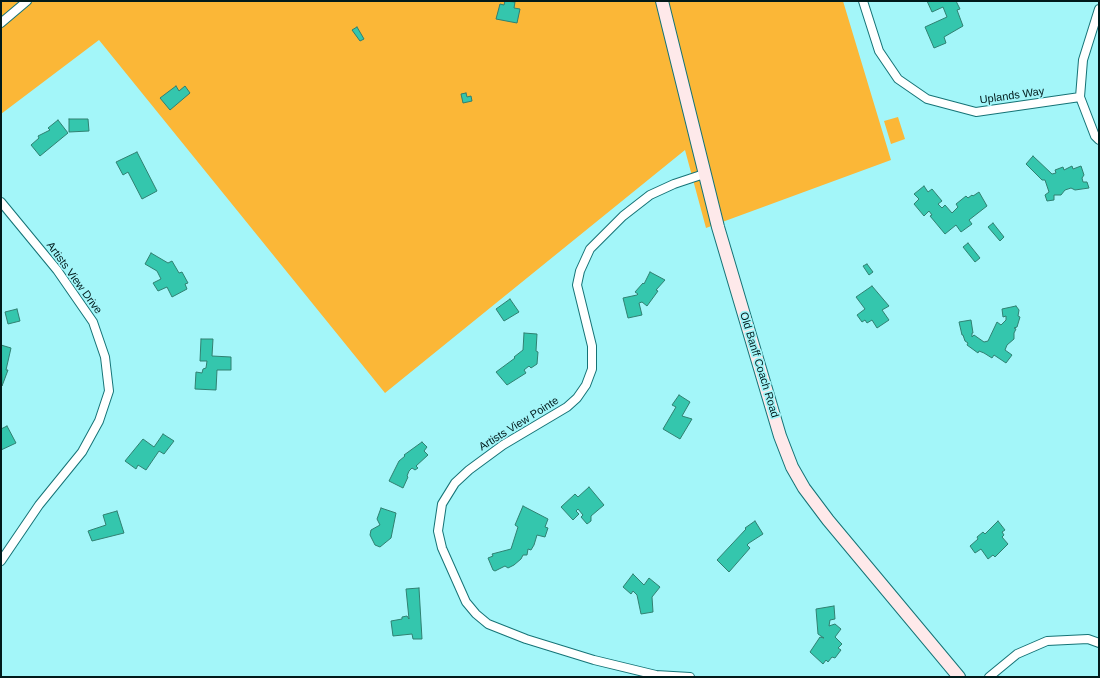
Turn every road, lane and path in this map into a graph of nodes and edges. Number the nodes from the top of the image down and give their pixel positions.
1 (27, 1) edge
2 (662, 1) edge
3 (863, 1) edge
4 (1099, 9) edge
5 (1, 22) edge
6 (1080, 98) junction
7 (1099, 140) edge
8 (704, 174) junction
9 (1, 202) edge
10 (1, 561) edge
11 (1099, 642) edge
12 (690, 677) edge
13 (959, 677) edge
14 (989, 677) edge

1 - 5 street
2 - 8 main road, Old Banff Coach Road
3 - 6 street, Uplands Way
4 - 6 street
6 - 7 street
8 - 12 street, Artists View Pointe
8 - 13 main road, Old Banff Coach Road
9 - 10 street, Artists View Drive
11 - 14 street

